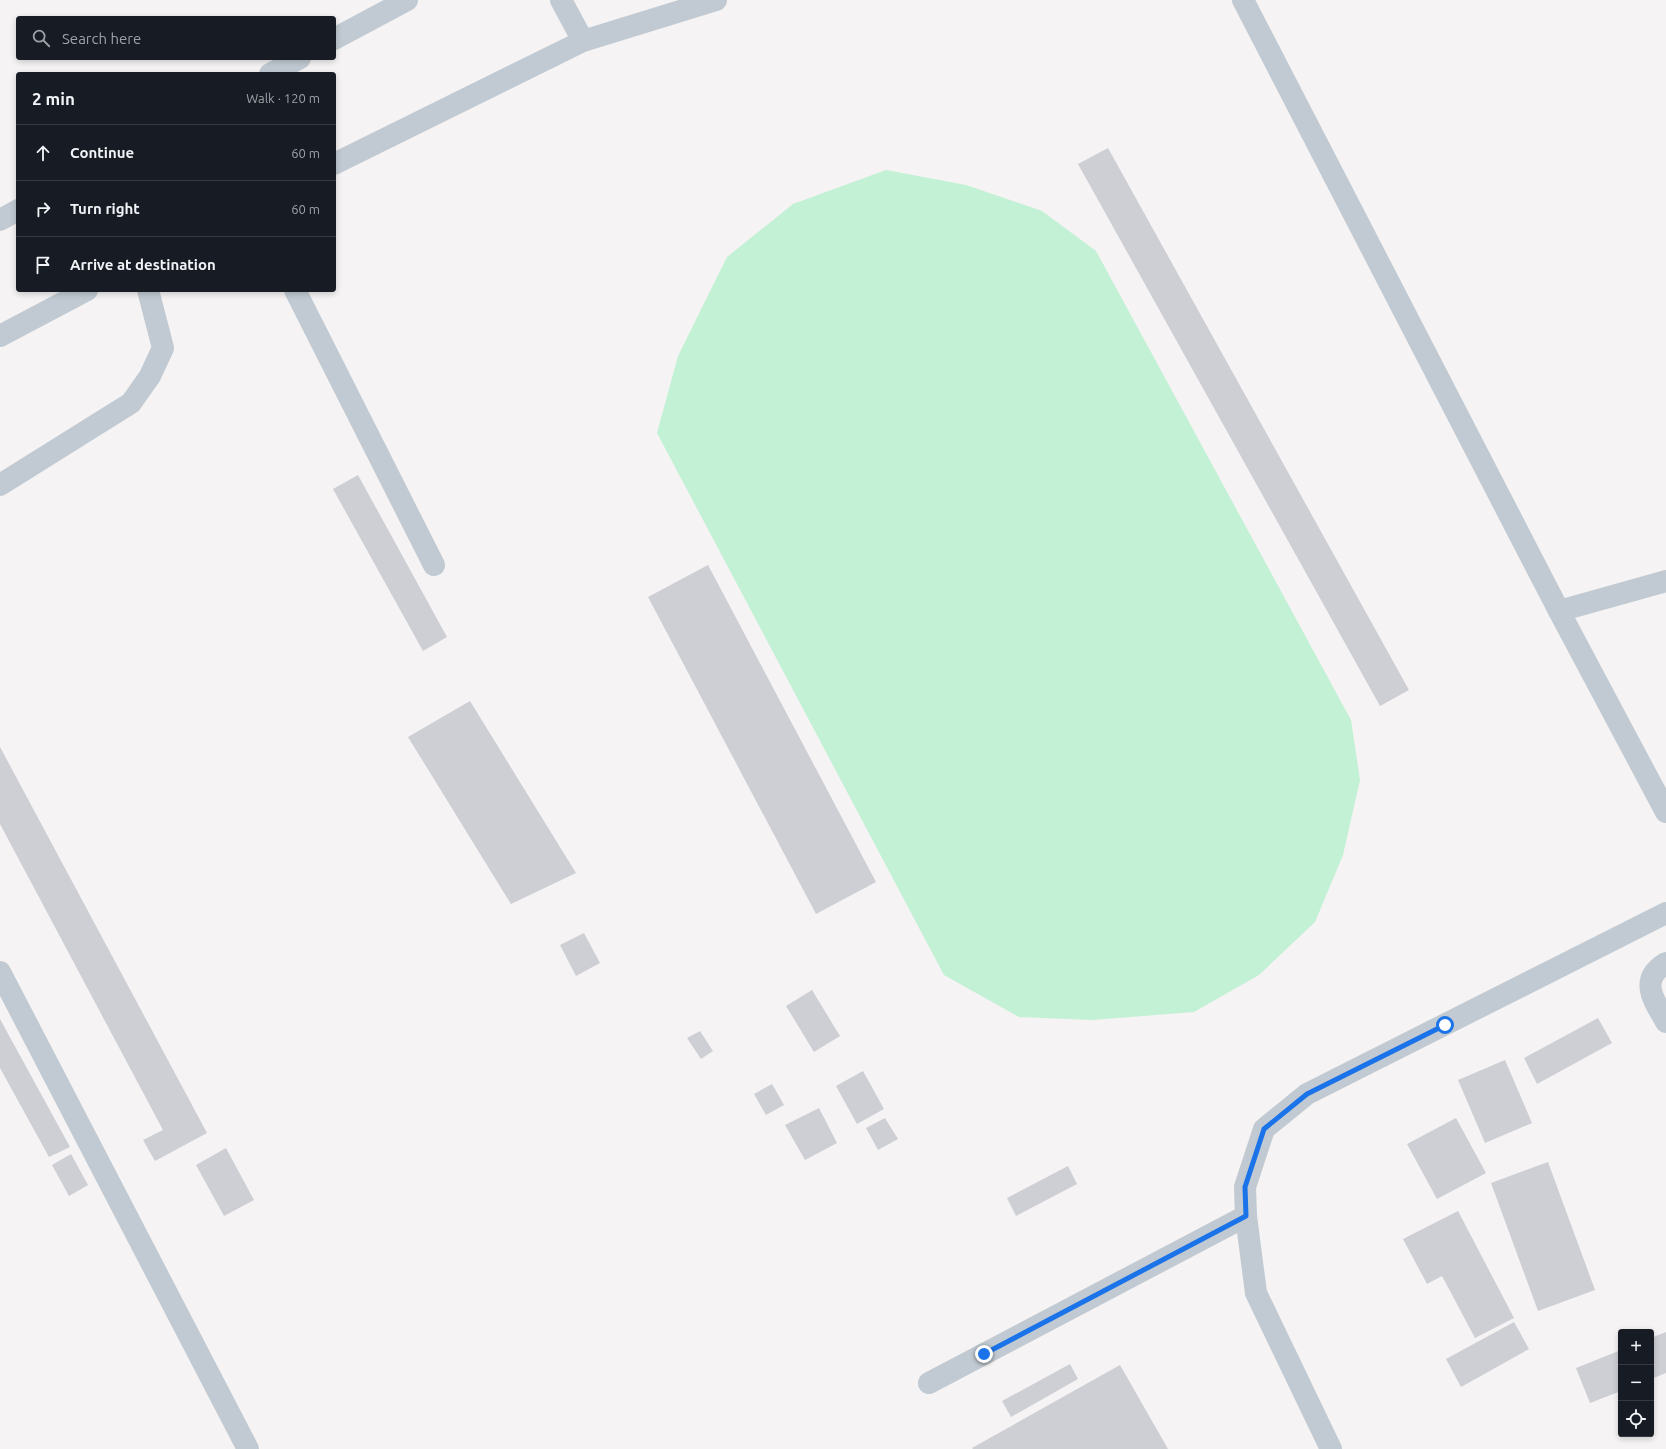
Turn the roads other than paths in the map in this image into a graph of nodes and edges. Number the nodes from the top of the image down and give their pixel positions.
1 (407, 0) edge
2 (561, 0) edge
3 (716, 0) edge
4 (1243, 0) edge
5 (336, 38) edge
6 (583, 40) junction
7 (296, 60) edge
8 (274, 72) edge
9 (336, 163) edge
10 (16, 211) edge
11 (0, 220) edge
12 (83, 292) edge
13 (149, 292) edge
14 (296, 292) edge
15 (0, 336) edge
16 (0, 485) edge
17 (434, 565) dead end
18 (1666, 581) edge
19 (1559, 611) junction
20 (1666, 812) edge
21 (1666, 913) edge
22 (1666, 963) edge
23 (0, 972) edge
24 (1666, 1022) edge
25 (1246, 1216) junction
26 (929, 1383) dead end
27 (248, 1449) edge
28 (1331, 1449) edge

1 - 5 street
2 - 6 street
3 - 6 street
4 - 19 street
6 - 9 street
7 - 8 street
10 - 11 street
12 - 15 street
13 - 16 street
14 - 17 street
18 - 19 street
19 - 20 street
21 - 25 street
22 - 24 street
23 - 27 street
25 - 26 street
25 - 28 street

